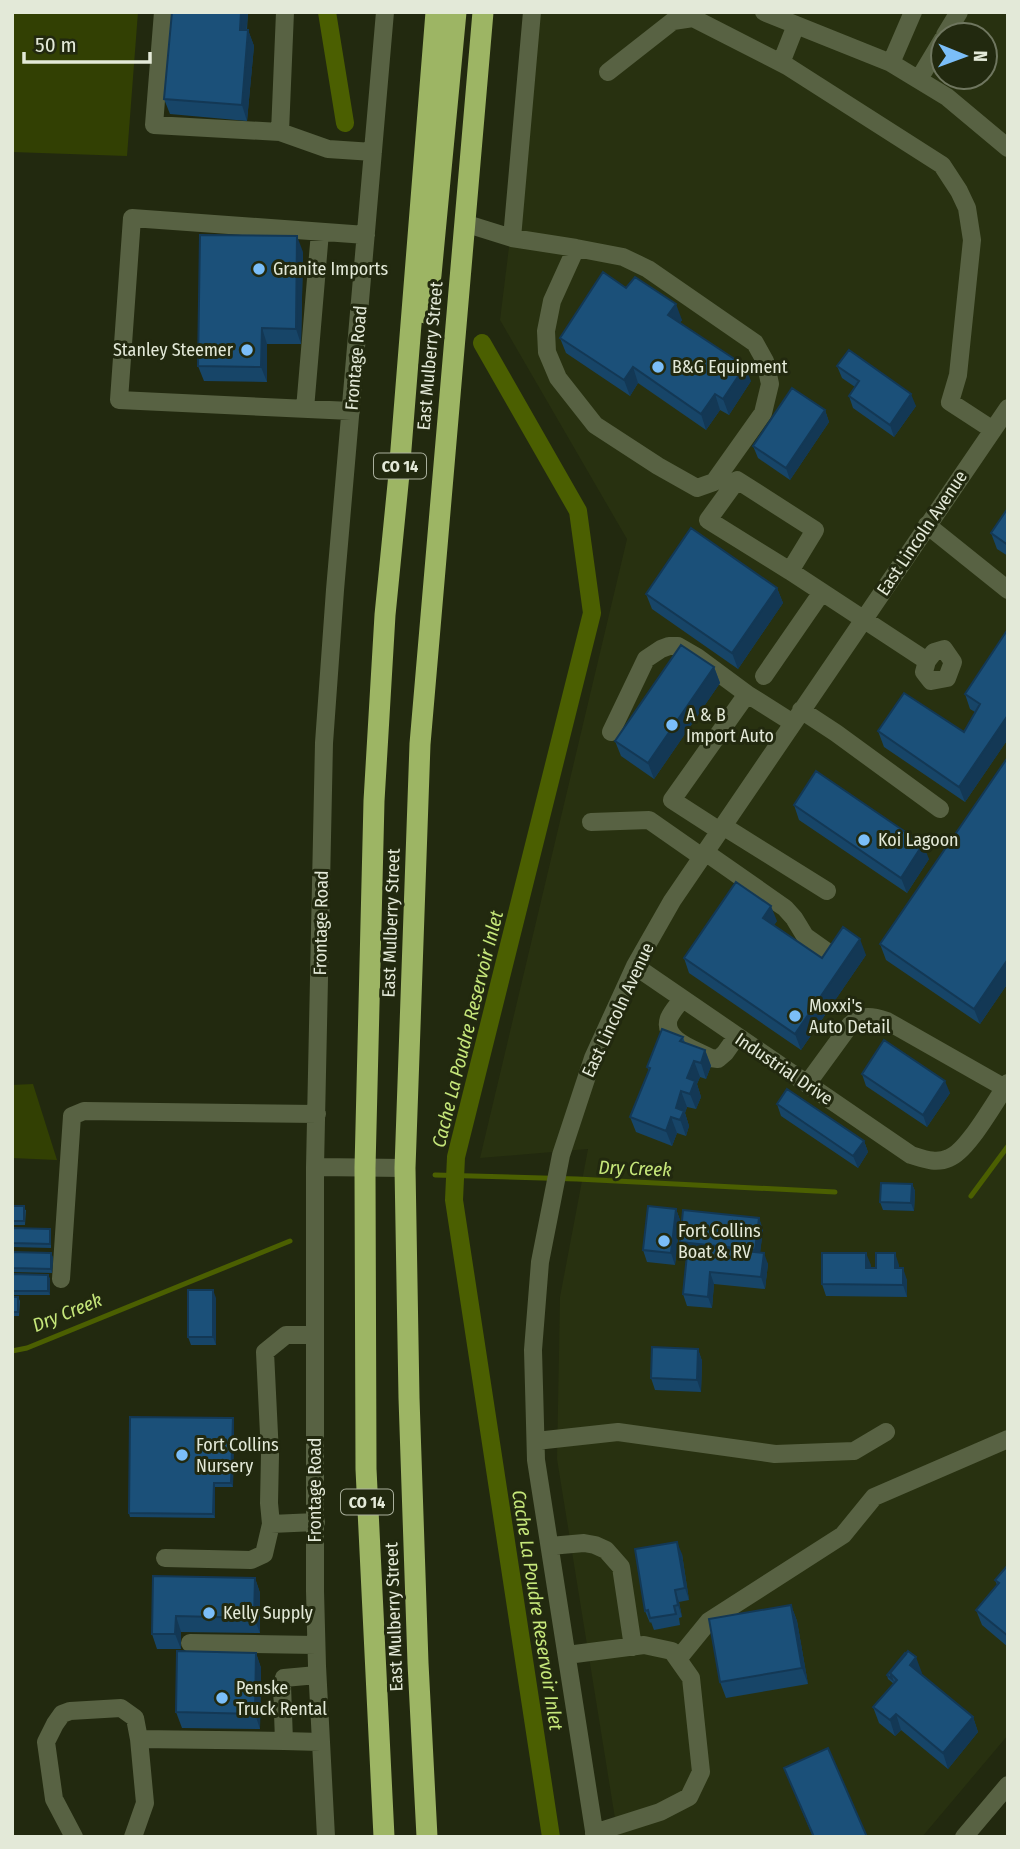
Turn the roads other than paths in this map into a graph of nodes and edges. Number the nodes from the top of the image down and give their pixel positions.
1 (163, 12) edge
2 (285, 12) edge
3 (385, 12) edge
4 (436, 12) edge
5 (456, 12) edge
6 (483, 12) edge
7 (532, 12) edge
8 (764, 12) edge
9 (913, 12) edge
10 (695, 15) edge
11 (796, 24) junction
12 (929, 62) edge
13 (781, 63) junction
14 (891, 63) junction
15 (608, 72) dead end
16 (919, 79) junction
17 (280, 132) junction
18 (1006, 141) edge
19 (373, 152) junction
20 (464, 223) junction
21 (320, 232) junction
22 (366, 235) junction
23 (512, 238) junction
24 (576, 248) junction
25 (305, 408) junction
26 (1008, 408) edge
27 (351, 411) junction
28 (993, 430) junction
29 (400, 474) junction
30 (927, 526) junction
31 (790, 571) junction
32 (1008, 590) edge
33 (822, 592) junction
34 (864, 619) junction
35 (927, 661) dead end
36 (764, 676) dead end
37 (747, 694) junction
38 (797, 717) junction
39 (611, 732) dead end
40 (940, 809) dead end
41 (591, 822) dead end
42 (722, 828) junction
43 (704, 855) junction
44 (827, 891) dead end
45 (829, 953) edge
46 (635, 966) junction
47 (682, 999) junction
48 (737, 1036) junction
49 (807, 1084) junction
50 (1006, 1086) edge
51 (317, 1114) junction
52 (315, 1167) junction
53 (365, 1168) junction
54 (405, 1168) junction
55 (61, 1279) dead end
56 (315, 1335) junction
57 (886, 1432) dead end
58 (1008, 1439) edge
59 (536, 1441) junction
60 (316, 1522) junction
61 (271, 1524) junction
62 (550, 1546) junction
63 (165, 1558) dead end
64 (190, 1643) dead end
65 (316, 1645) junction
66 (633, 1647) junction
67 (567, 1655) junction
68 (678, 1659) junction
69 (317, 1675) junction
70 (139, 1739) junction
71 (284, 1741) junction
72 (321, 1742) junction
73 (1005, 1794) edge
74 (594, 1835) edge
75 (74, 1837) edge
76 (133, 1837) edge
77 (326, 1837) edge
78 (384, 1837) edge
79 (427, 1837) edge
80 (964, 1837) edge

1 - 17 street
2 - 17 street
3 - 19 street, Frontage Road
4 - 29 highway, East Mulberry Street / CO 14
5 - 29 highway
6 - 20 highway, East Mulberry Street / CO 14
7 - 23 street
8 - 11 street
9 - 14 street
10 - 13 street
10 - 15 street
11 - 13 street
11 - 14 street
12 - 16 street
13 - 28 street
14 - 16 street
16 - 18 street
17 - 19 street
19 - 22 street, Frontage Road
20 - 23 street
20 - 54 highway, East Mulberry Street / CO 14
21 - 22 street
21 - 25 street
21 - 25 street
22 - 27 street, Frontage Road
23 - 24 street
24 - 24 street
25 - 27 street
26 - 28 street, East Lincoln Avenue
27 - 51 street, Frontage Road
28 - 30 street, East Lincoln Avenue
29 - 53 highway, East Mulberry Street / CO 14
30 - 32 street
30 - 34 street, East Lincoln Avenue
31 - 31 street
31 - 33 street
33 - 34 street
33 - 36 street
34 - 35 street
34 - 38 street, East Lincoln Avenue
37 - 38 street
37 - 39 street
37 - 42 street
38 - 40 street
38 - 42 street, East Lincoln Avenue
41 - 43 street
42 - 43 street, East Lincoln Avenue
42 - 44 street
43 - 45 street
43 - 46 street, East Lincoln Avenue
46 - 47 street, Industrial Drive
46 - 59 street, East Lincoln Avenue
47 - 48 street, Industrial Drive
47 - 48 street
48 - 49 street, Industrial Drive
49 - 50 street
49 - 50 street, Industrial Drive
51 - 52 street, Frontage Road
51 - 55 street
52 - 53 street
52 - 56 street, Frontage Road
53 - 54 street
53 - 78 highway, East Mulberry Street / CO 14
54 - 79 highway, East Mulberry Street / CO 14
56 - 60 street, Frontage Road
56 - 61 street
57 - 59 street
58 - 68 street
59 - 62 street, East Lincoln Avenue
60 - 61 street
60 - 65 street, Frontage Road
61 - 63 street
62 - 66 street
62 - 67 street, East Lincoln Avenue
64 - 65 street
65 - 69 street, Frontage Road
66 - 67 street
66 - 68 street
67 - 74 street, East Lincoln Avenue
68 - 74 street
69 - 71 street
69 - 72 street, Frontage Road
70 - 71 street
70 - 75 street
70 - 76 street
71 - 72 street
72 - 77 street, Frontage Road
73 - 80 street

